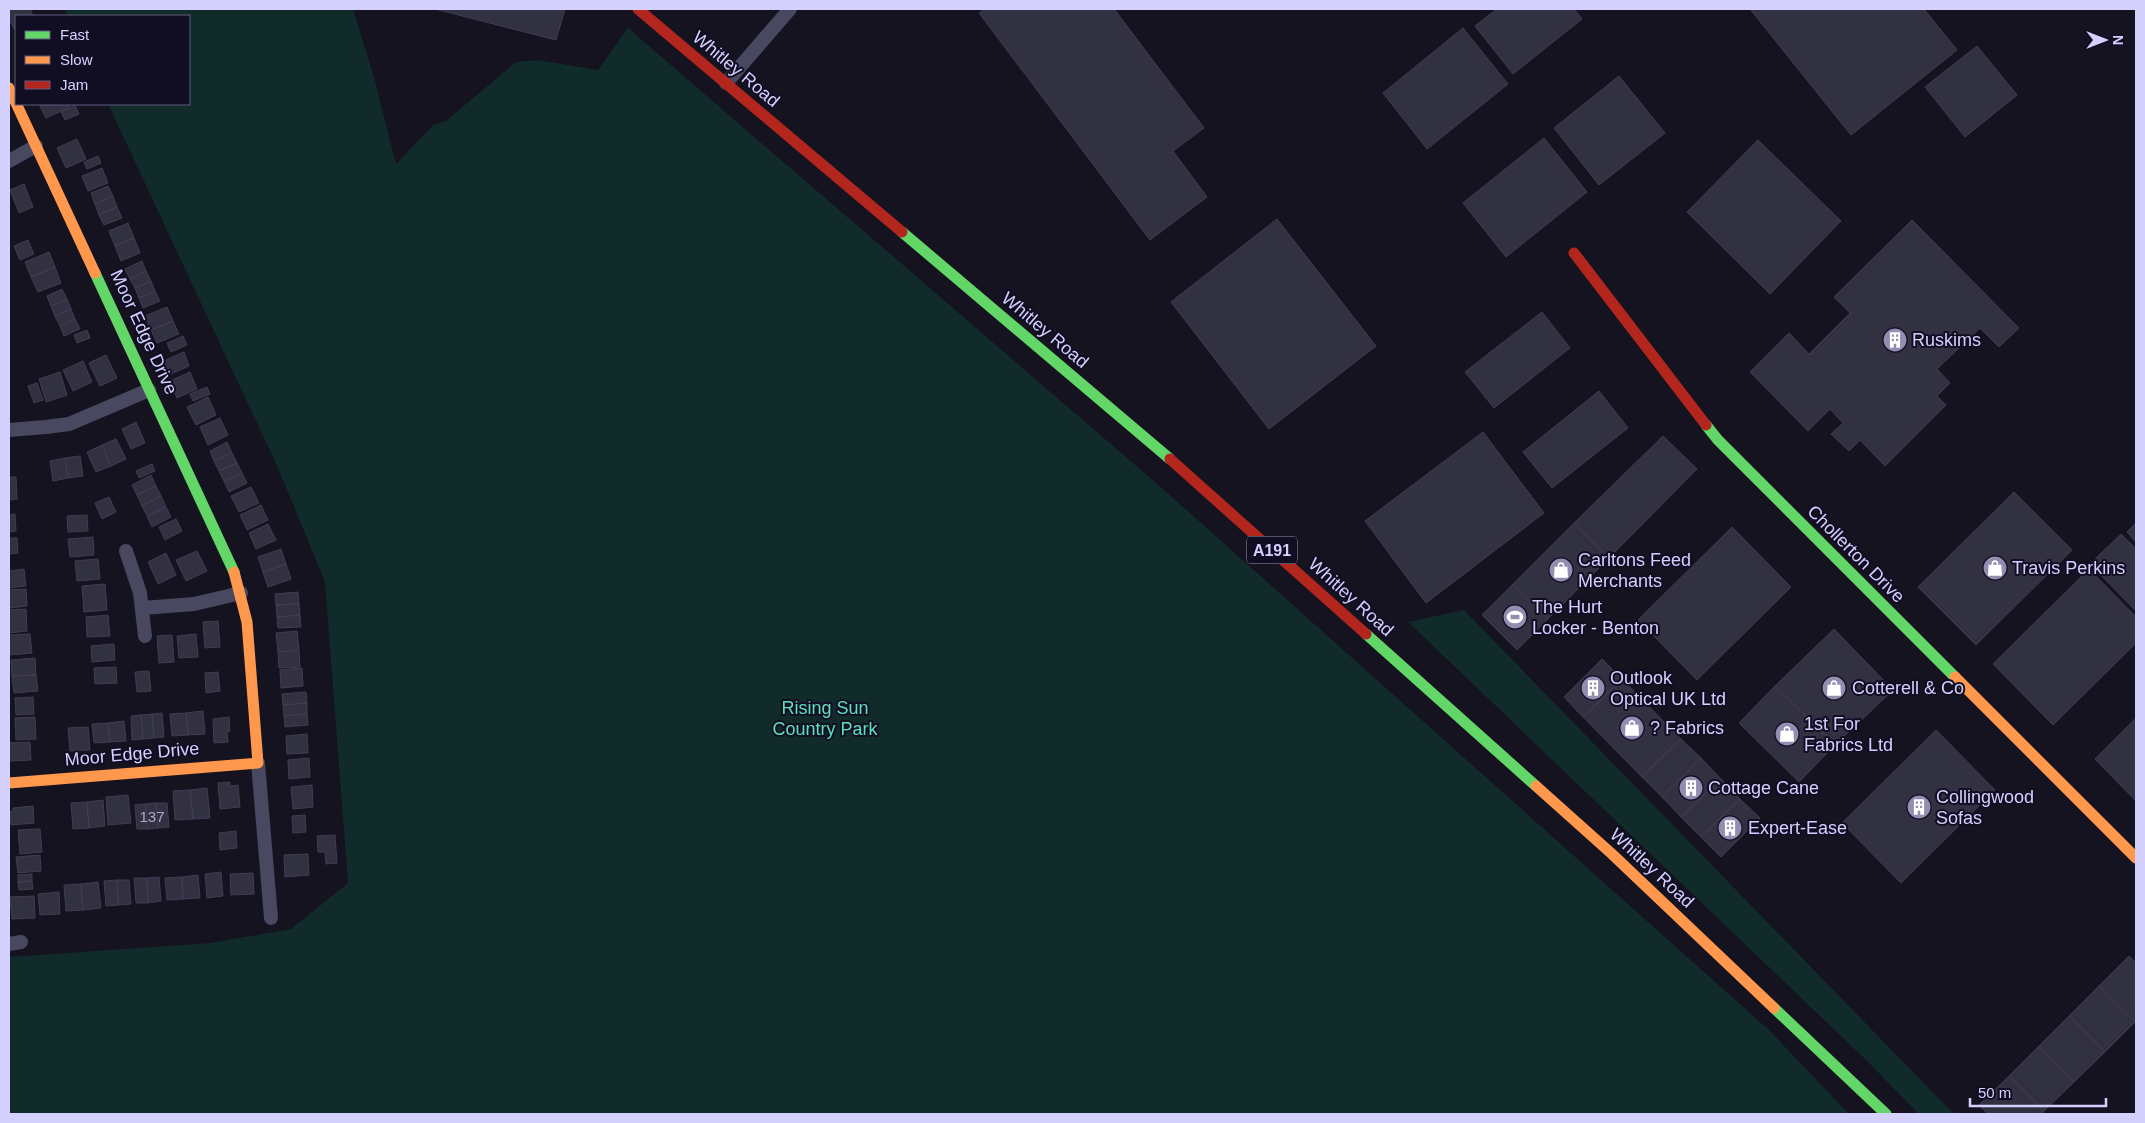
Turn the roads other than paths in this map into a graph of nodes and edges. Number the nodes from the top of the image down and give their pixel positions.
1 (638, 9) edge
2 (790, 9) edge
3 (726, 83) junction
4 (9, 88) edge
5 (14, 111) edge
6 (36, 146) junction
7 (9, 161) edge
8 (1574, 253) dead end
9 (149, 390) junction
10 (9, 430) edge
11 (126, 551) dead end
12 (241, 593) junction
13 (143, 608) junction
14 (144, 636) dead end
15 (258, 763) junction
16 (9, 783) edge
17 (2136, 858) edge
18 (270, 918) dead end
19 (1886, 1114) edge

1 - 3 street, Whitley Road / A191
2 - 3 street
3 - 19 street, Whitley Road / A191
4 - 5 street, Moor Edge Drive
5 - 6 street, Moor Edge Drive
6 - 7 street
6 - 9 street, Moor Edge Drive
8 - 17 street, Chollerton Drive
9 - 10 street
9 - 12 street, Moor Edge Drive
11 - 13 street
12 - 13 street
12 - 15 street, Moor Edge Drive
13 - 14 street
15 - 16 street, Moor Edge Drive
15 - 18 street, Moor Edge Drive

